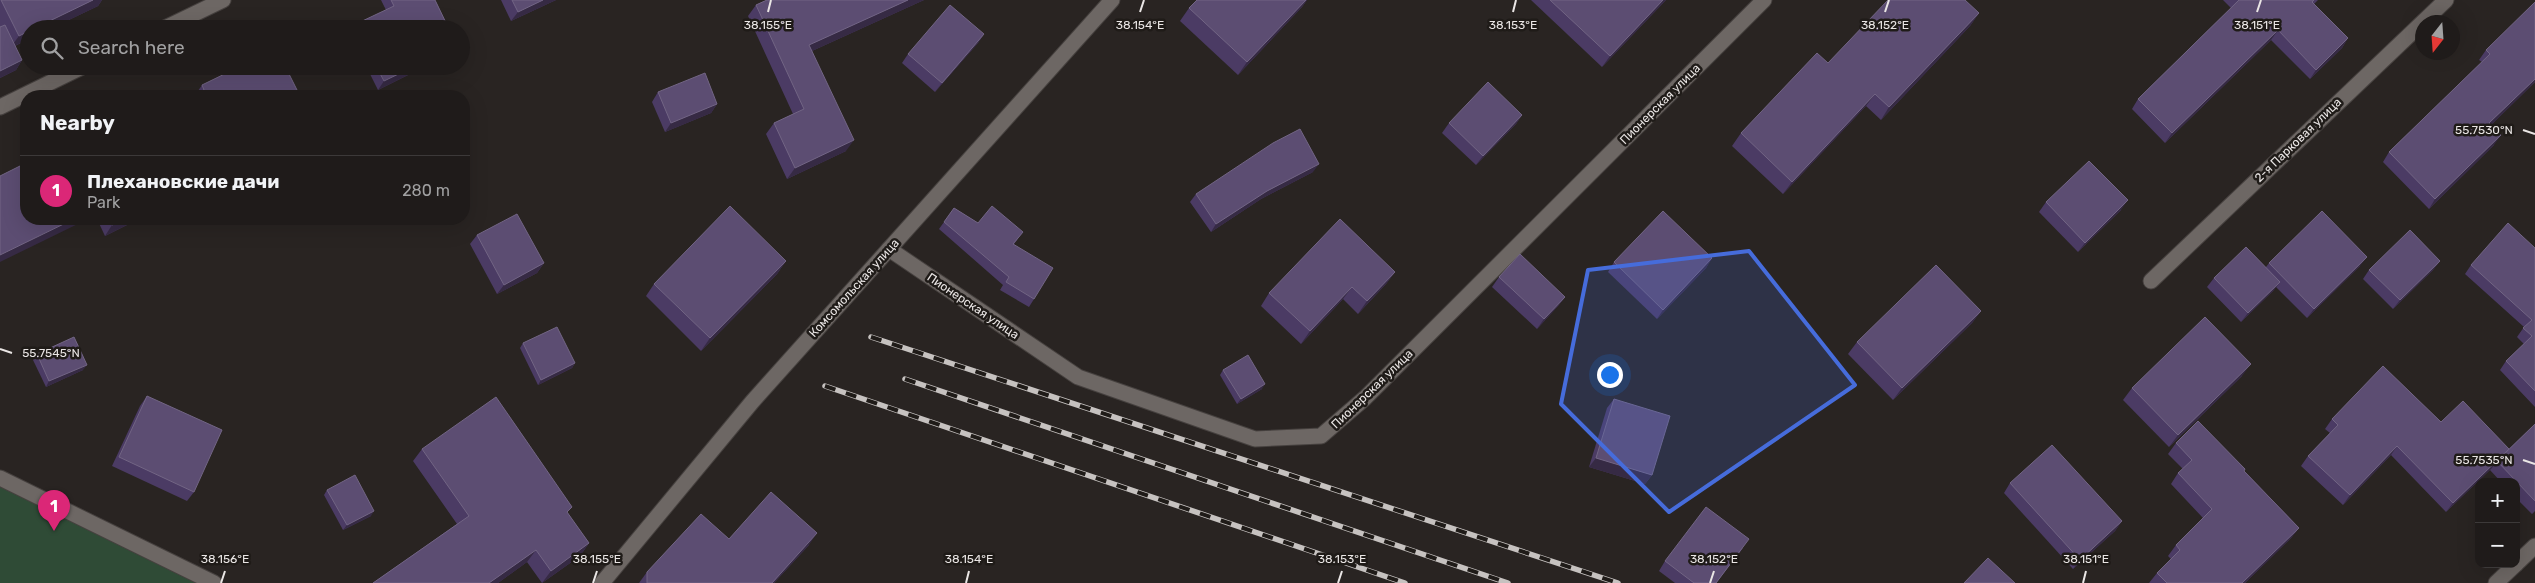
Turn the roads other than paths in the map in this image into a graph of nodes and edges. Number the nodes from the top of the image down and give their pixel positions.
1 (223, 0) edge
2 (1112, 0) edge
3 (1764, 0) edge
4 (2446, 0) edge
5 (182, 20) edge
6 (66, 75) edge
7 (35, 90) edge
8 (20, 97) edge
9 (0, 107) edge
10 (889, 249) junction
11 (2151, 281) dead end
12 (0, 478) edge
13 (2535, 546) edge
14 (2520, 560) edge
15 (2512, 568) edge
16 (214, 583) edge
17 (602, 583) edge
18 (2496, 583) edge

1 - 5 street
2 - 10 street, Комсомольская улица
3 - 10 street, Пионерская улица
4 - 11 street, 2-я Парковая улица
6 - 7 street
8 - 9 street
10 - 17 street, Комсомольская улица
12 - 16 street
13 - 14 street
15 - 18 street

